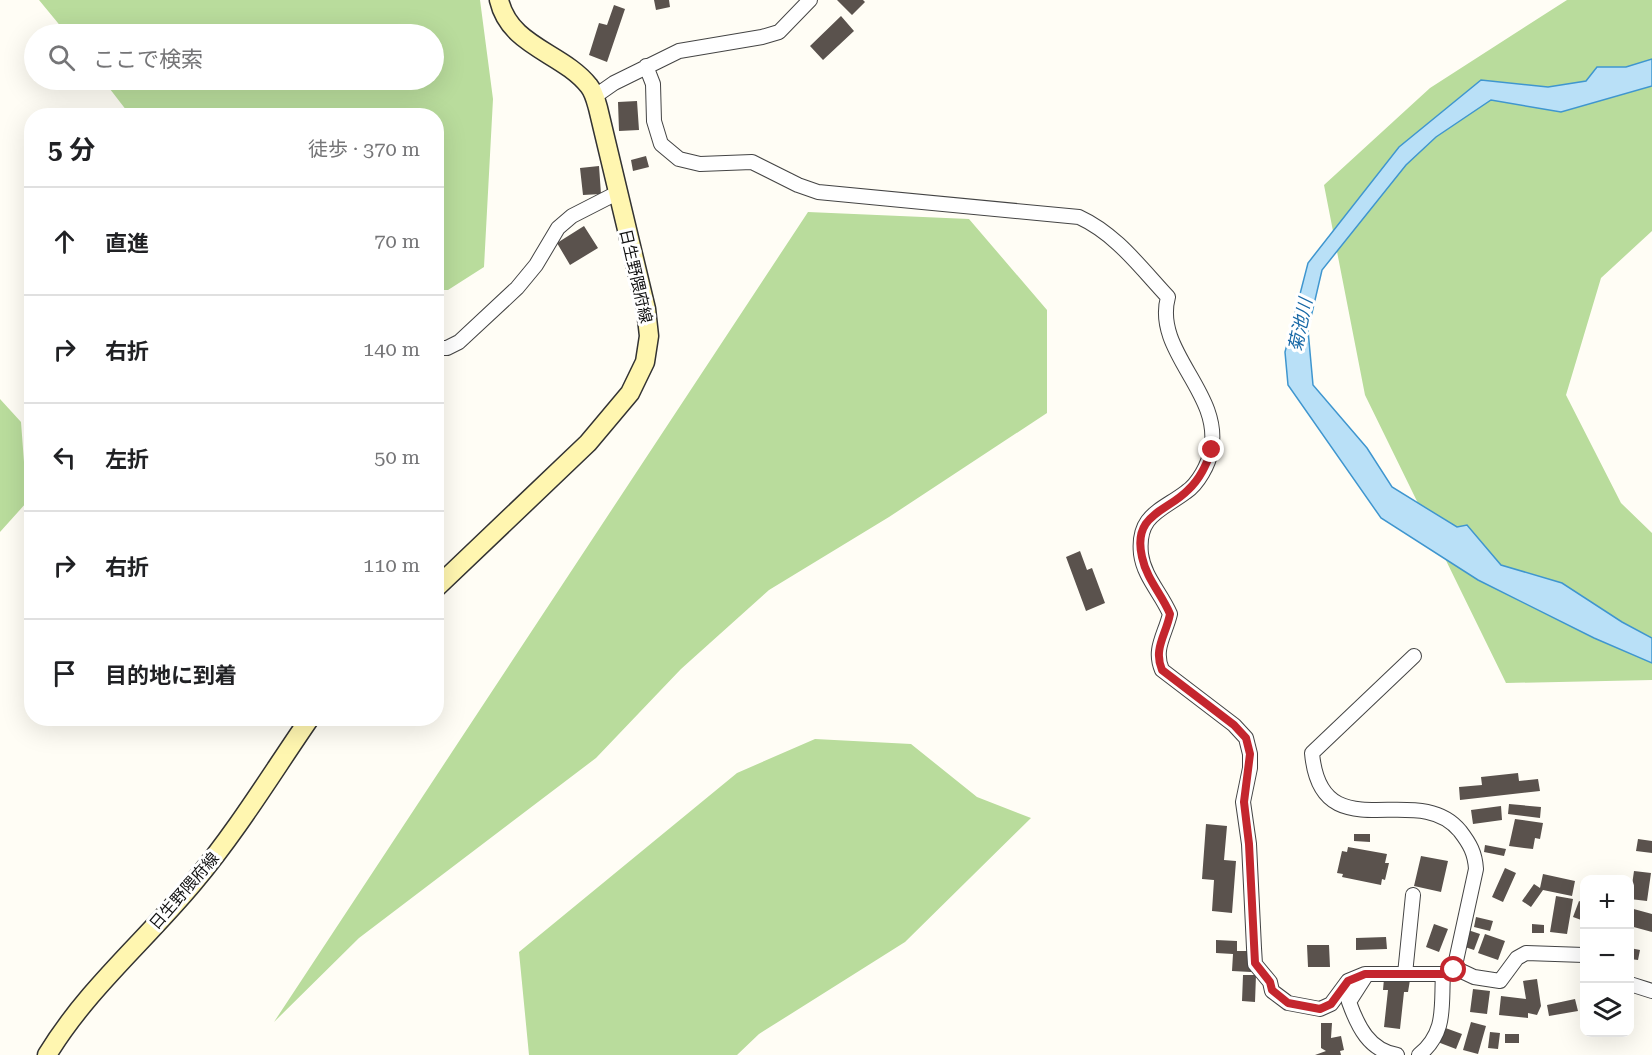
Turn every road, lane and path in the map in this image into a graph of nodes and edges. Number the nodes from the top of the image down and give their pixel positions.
1 (499, 0) edge
2 (810, 0) edge
3 (646, 66) junction
4 (594, 97) junction
5 (617, 193) junction
6 (444, 348) edge
7 (444, 580) edge
8 (1414, 657) dead end
9 (305, 726) edge
10 (1413, 895) dead end
11 (1580, 956) edge
12 (1448, 972) junction
13 (1367, 974) junction
14 (1405, 974) junction
15 (1634, 986) edge
16 (1652, 991) edge
17 (47, 1055) edge
18 (1397, 1055) edge
19 (1419, 1055) edge

1 - 4 main road, 日生野隈府線
2 - 3 street
3 - 4 street
3 - 13 street
4 - 5 main road, 日生野隈府線
5 - 6 street
5 - 7 main road, 日生野隈府線
8 - 12 street
9 - 17 main road, 日生野隈府線
10 - 14 street
11 - 12 street
12 - 14 street
12 - 19 street
13 - 14 street
13 - 18 street
15 - 16 street

